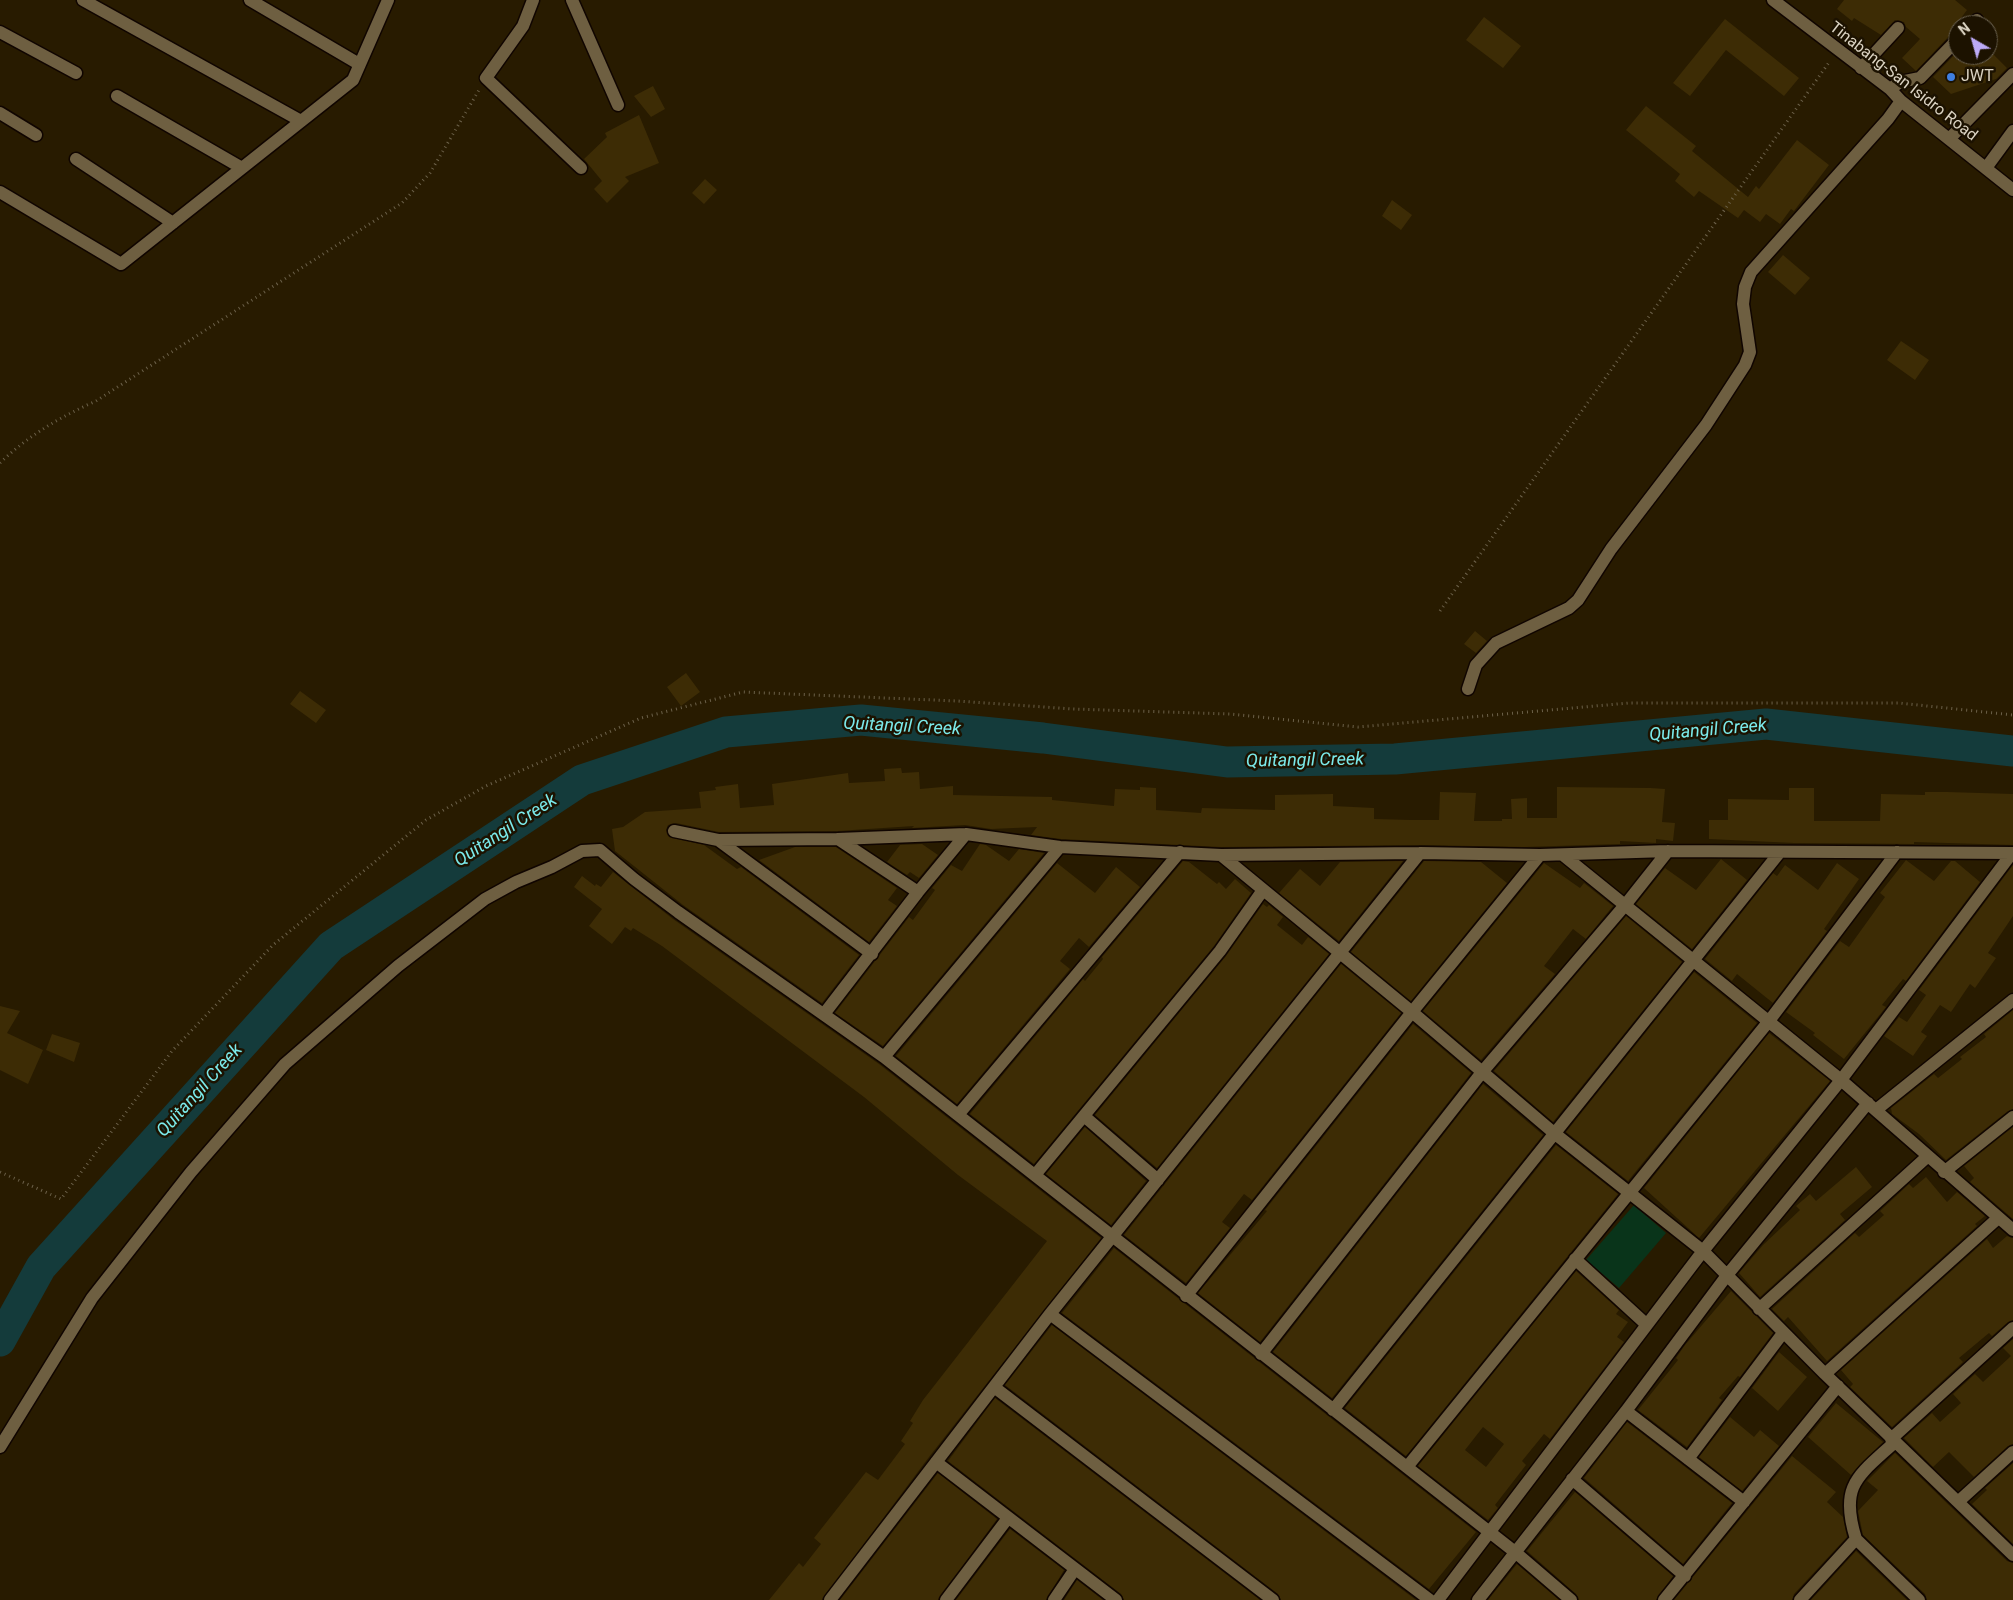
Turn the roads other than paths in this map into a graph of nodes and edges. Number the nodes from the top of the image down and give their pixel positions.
1 (82, 0) edge
2 (250, 0) edge
3 (388, 0) edge
4 (534, 0) edge
5 (572, 0) edge
6 (1773, 0) edge
7 (1898, 28) dead end
8 (0, 32) edge
9 (1948, 49) edge
10 (359, 64) junction
11 (1861, 68) junction
12 (76, 74) dead end
13 (2013, 74) edge
14 (1890, 89) junction
15 (117, 96) dead end
16 (1901, 101) junction
17 (618, 105) dead end
18 (0, 113) edge
19 (301, 121) junction
20 (2013, 131) edge
21 (36, 135) dead end
22 (1950, 138) junction
23 (76, 159) dead end
24 (242, 168) junction
25 (581, 168) dead end
26 (1986, 168) junction
27 (2013, 190) edge
28 (0, 192) edge
29 (173, 223) junction
30 (1468, 689) dead end
31 (674, 831) dead end
32 (966, 834) junction
33 (718, 840) junction
34 (838, 840) junction
35 (1060, 846) junction
36 (1668, 851) junction
37 (1180, 852) junction
38 (1780, 852) junction
39 (1897, 852) junction
40 (1420, 853) junction
41 (2012, 853) edge
42 (1221, 855) junction
43 (1540, 855) junction
44 (1563, 855) junction
45 (1264, 890) junction
46 (918, 892) junction
47 (1626, 904) junction
48 (1340, 953) junction
49 (872, 954) junction
50 (1694, 960) junction
51 (2013, 1000) edge
52 (1412, 1012) junction
53 (824, 1014) junction
54 (1769, 1021) junction
55 (884, 1057) junction
56 (1483, 1071) junction
57 (1841, 1080) junction
58 (1872, 1106) junction
59 (958, 1115) junction
60 (1084, 1116) junction
61 (2013, 1117) edge
62 (1554, 1132) junction
63 (1928, 1156) junction
64 (1944, 1172) junction
65 (1035, 1175) junction
66 (1158, 1180) junction
67 (1629, 1194) junction
68 (1997, 1219) junction
69 (2013, 1230) edge
70 (1112, 1237) junction
71 (1703, 1251) junction
72 (1575, 1259) junction
73 (1728, 1274) junction
74 (1186, 1296) junction
75 (1759, 1309) junction
76 (1050, 1314) junction
77 (1647, 1325) junction
78 (2013, 1328) edge
79 (1783, 1333) junction
80 (1261, 1354) junction
81 (1825, 1374) junction
82 (1838, 1386) junction
83 (994, 1387) junction
84 (1334, 1410) junction
85 (1626, 1411) junction
86 (1893, 1441) junction
87 (0, 1447) edge
88 (2013, 1452) edge
89 (1688, 1459) junction
90 (936, 1462) junction
91 (1407, 1467) junction
92 (1572, 1479) junction
93 (1959, 1501) junction
94 (1744, 1502) junction
95 (1008, 1518) junction
96 (1490, 1533) junction
97 (1856, 1538) junction
98 (1515, 1552) junction
99 (2013, 1555) edge
100 (1075, 1569) junction
101 (1685, 1576) junction
102 (830, 1600) edge
103 (946, 1600) edge
104 (1054, 1600) edge
105 (1116, 1600) edge
106 (1274, 1600) edge
107 (1430, 1600) edge
108 (1438, 1600) edge
109 (1478, 1600) edge
110 (1570, 1600) edge
111 (1664, 1600) edge
112 (1800, 1600) edge
113 (1919, 1600) edge

1 - 19 street
2 - 10 street
3 - 10 street
4 - 25 street
5 - 17 street
6 - 11 street, Tinabang-San Isidro Road
7 - 11 street
8 - 12 street
9 - 14 street
10 - 19 street
11 - 14 street, Tinabang-San Isidro Road
13 - 22 street
14 - 16 street, Tinabang-San Isidro Road
15 - 24 street
16 - 22 street, Tinabang-San Isidro Road
16 - 30 street
18 - 21 street
19 - 24 street
20 - 26 street
22 - 26 street, Tinabang-San Isidro Road
23 - 29 street
24 - 29 street
26 - 27 street, Tinabang-San Isidro Road
28 - 29 street
31 - 33 street
32 - 34 street
32 - 35 street
32 - 46 street
33 - 34 street
33 - 49 street
34 - 46 street
35 - 37 street
35 - 55 street
36 - 38 street
36 - 44 street
36 - 47 street
37 - 42 street
37 - 59 street
38 - 39 street
38 - 50 street
39 - 41 street
39 - 54 street
40 - 42 street
40 - 43 street
40 - 48 street
41 - 57 street
42 - 45 street
43 - 44 street
43 - 52 street
44 - 47 street
45 - 48 street
45 - 60 street
46 - 49 street
47 - 50 street
47 - 56 street
48 - 52 street
48 - 66 street
49 - 53 street
50 - 54 street
50 - 62 street
51 - 58 street
52 - 56 street
52 - 74 street
53 - 55 street
53 - 87 street
54 - 57 street
54 - 67 street
55 - 59 street
56 - 62 street
56 - 80 street
57 - 58 street
57 - 71 street
58 - 63 street
58 - 73 street
59 - 65 street
60 - 65 street
60 - 66 street
61 - 64 street
62 - 67 street
62 - 84 street
63 - 64 street
63 - 75 street
64 - 68 street
65 - 70 street
66 - 70 street
67 - 71 street
67 - 72 street
68 - 69 street
68 - 81 street
70 - 74 street
70 - 76 street
71 - 73 street
71 - 77 street
72 - 77 street
72 - 91 street
73 - 75 street
73 - 85 street
74 - 80 street
75 - 79 street
76 - 83 street
76 - 107 street
77 - 96 street
78 - 86 street
79 - 81 street
79 - 89 street
80 - 84 street
81 - 82 street
82 - 86 street
82 - 94 street
83 - 90 street
83 - 106 street
84 - 91 street
85 - 89 street
85 - 92 street
86 - 93 street
86 - 97 street
88 - 93 street
89 - 94 street
90 - 95 street
90 - 102 street
91 - 96 street
92 - 98 street
92 - 101 street
93 - 99 street
94 - 101 street
95 - 100 street
95 - 103 street
96 - 98 street
96 - 108 street
97 - 112 street
97 - 113 street
98 - 109 street
98 - 110 street
100 - 104 street
100 - 105 street
101 - 111 street

